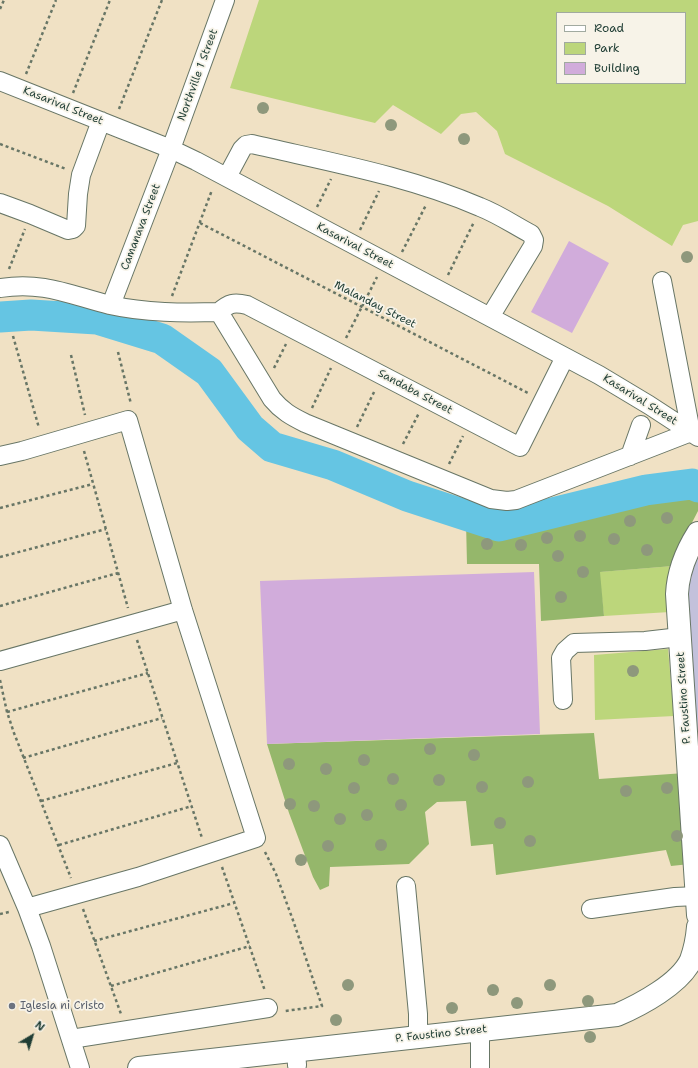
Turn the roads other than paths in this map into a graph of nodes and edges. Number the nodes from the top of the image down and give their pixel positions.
1 (225, 0) edge
2 (0, 81) edge
3 (107, 123) junction
4 (171, 150) junction
5 (223, 175) junction
6 (0, 202) edge
7 (662, 281) dead end
8 (1, 288) edge
9 (111, 305) junction
10 (219, 312) junction
11 (490, 317) junction
12 (565, 357) junction
13 (641, 425) dead end
14 (695, 434) edge
15 (0, 456) edge
16 (630, 456) junction
17 (698, 533) edge
18 (183, 610) junction
19 (680, 637) junction
20 (0, 661) edge
21 (563, 700) dead end
22 (0, 845) edge
23 (406, 886) dead end
24 (698, 902) edge
25 (27, 908) junction
26 (591, 908) dead end
27 (698, 927) edge
28 (694, 962) edge
29 (268, 1008) road end
30 (480, 1030) junction
31 (418, 1036) junction
32 (72, 1039) junction
33 (80, 1068) edge
34 (139, 1068) edge
35 (480, 1068) edge

1 - 4 street, Northville 1 Street
2 - 3 street, Kasarival Street
3 - 4 street, Kasarival Street
3 - 6 street
4 - 5 street, Kasarival Street
4 - 9 street, Camanava Street
5 - 11 street, Kasarival Street
5 - 11 street
7 - 14 street
8 - 9 street
9 - 10 street
10 - 12 street, Sandaba Street
10 - 16 street
11 - 12 street, Kasarival Street
12 - 14 street, Kasarival Street
13 - 16 street
14 - 16 street
15 - 18 street
17 - 19 main road, P. Faustino Street
18 - 20 street
18 - 25 street
19 - 21 street
19 - 24 main road, P. Faustino Street
22 - 25 street
23 - 31 street
24 - 26 street
25 - 32 street
27 - 28 main road, P. Faustino Street
28 - 30 main road, P. Faustino Street
29 - 32 street
30 - 31 main road, P. Faustino Street
30 - 35 street
31 - 34 main road, P. Faustino Street
32 - 33 street

